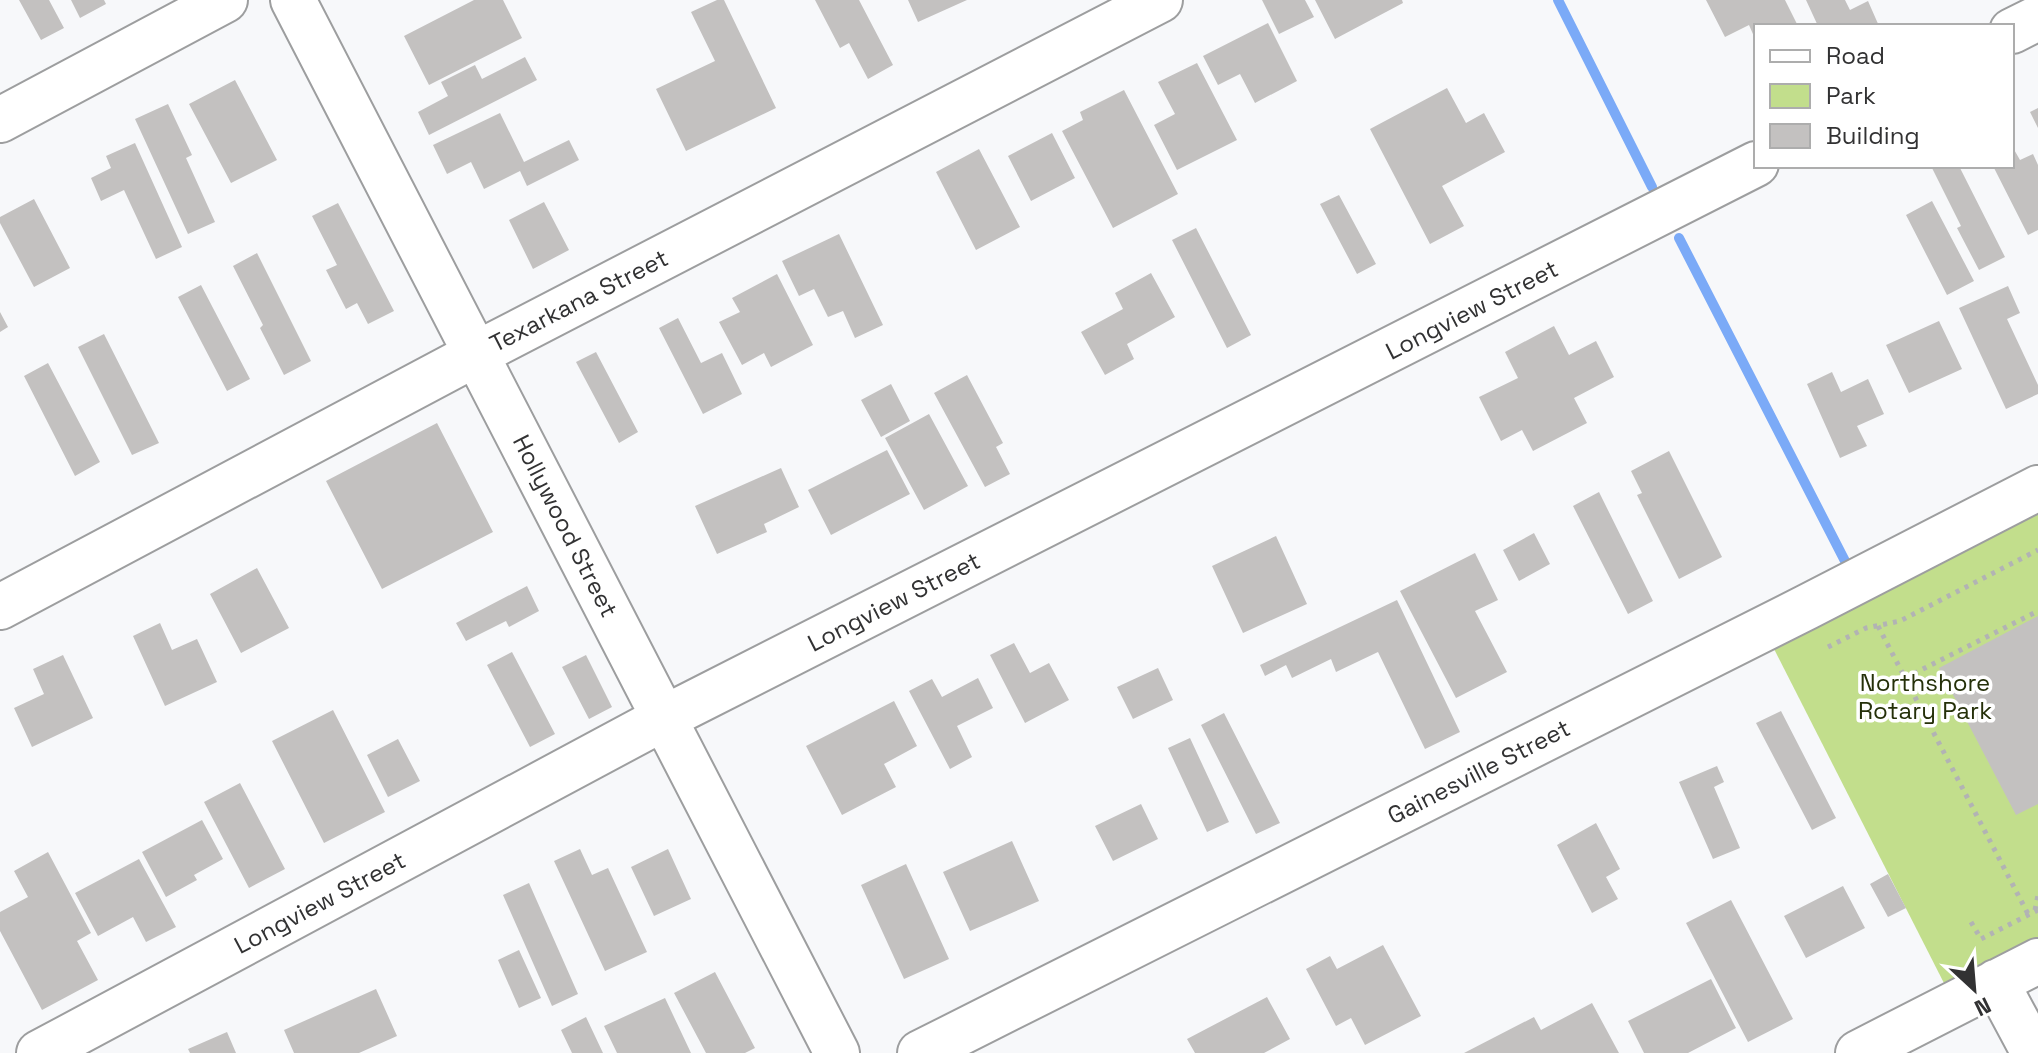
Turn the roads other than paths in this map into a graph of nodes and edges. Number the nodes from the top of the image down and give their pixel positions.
1 (225, 0) edge
2 (293, 0) edge
3 (1160, 0) edge
4 (2038, 18) edge
5 (2014, 30) edge
6 (0, 120) edge
7 (1754, 165) edge
8 (476, 354) junction
9 (2038, 488) edge
10 (0, 607) edge
11 (664, 718) junction
12 (2038, 961) edge
13 (1996, 982) junction
14 (39, 1053) edge
15 (837, 1053) edge
16 (920, 1053) edge
17 (1858, 1053) edge
18 (2034, 1053) edge

1 - 6 street
2 - 8 street, Hollywood Street
3 - 8 street, Texarkana Street
4 - 5 street
7 - 11 street, Longview Street
8 - 10 street, Texarkana Street
8 - 11 street, Hollywood Street
9 - 16 street, Gainesville Street
11 - 14 street, Longview Street
11 - 15 street, Hollywood Street
12 - 13 street
13 - 17 street
13 - 18 street

